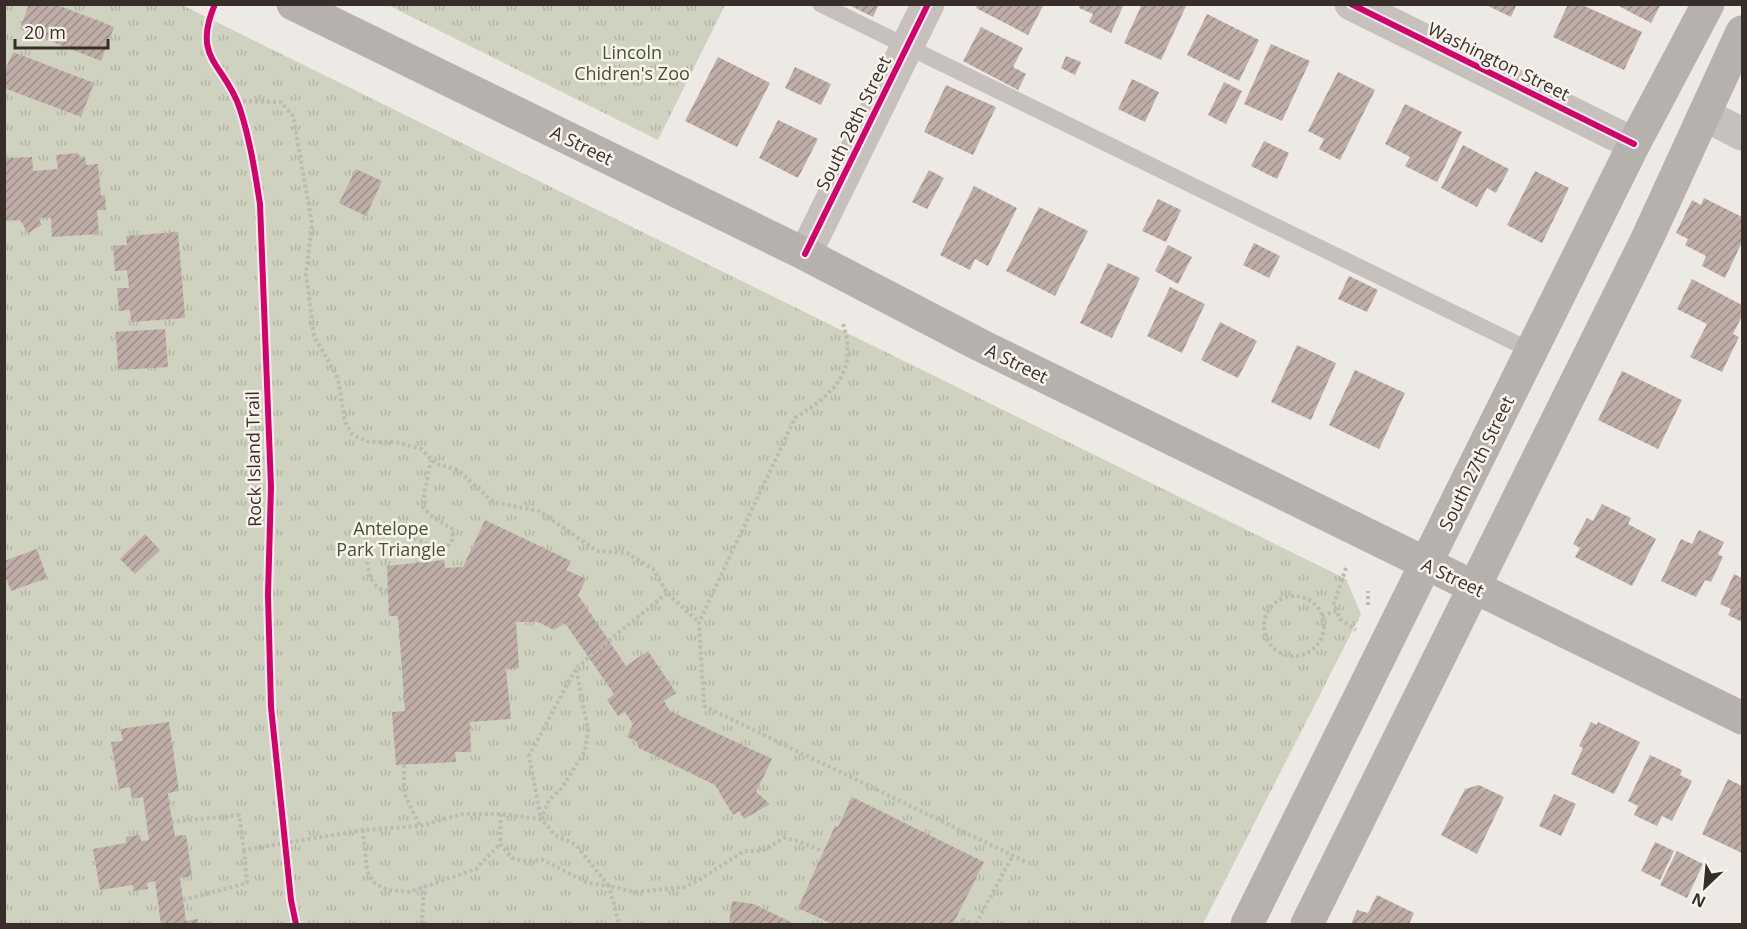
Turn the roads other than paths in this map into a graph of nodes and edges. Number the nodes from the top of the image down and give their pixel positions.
1 (293, 4) edge
2 (820, 4) edge
3 (928, 4) edge
4 (1351, 4) edge
5 (1708, 4) edge
6 (1743, 32) edge
7 (907, 47) junction
8 (1705, 115) junction
9 (1743, 134) edge
10 (1634, 144) junction
11 (805, 254) junction
12 (1532, 351) junction
13 (1425, 564) junction
14 (1476, 588) junction
15 (1743, 718) edge
16 (1247, 924) edge
17 (1307, 924) edge

1 - 11 main road, A Street
2 - 7 lane
3 - 7 street, South 28th Street
4 - 10 street, Washington Street
5 - 10 main road, South 27th Street
6 - 8 main road
7 - 11 street, South 28th Street
7 - 12 lane
8 - 9 street
8 - 14 main road
10 - 12 main road, South 27th Street
11 - 13 main road, A Street
12 - 13 main road, South 27th Street
13 - 14 main road, A Street
13 - 16 main road, South 27th Street
14 - 15 main road, A Street
14 - 17 main road

